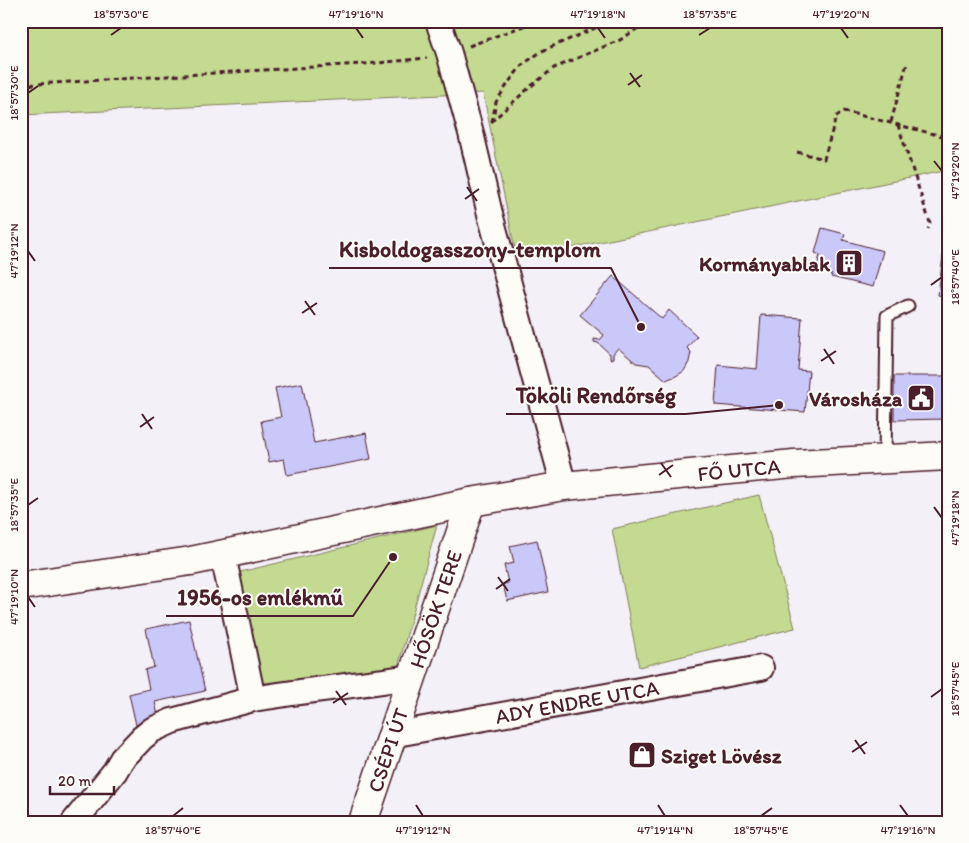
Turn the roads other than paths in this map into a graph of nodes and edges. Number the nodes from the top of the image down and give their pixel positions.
1 (438, 21) edge
2 (908, 306) dead end
3 (948, 456) edge
4 (885, 459) junction
5 (564, 486) junction
6 (470, 502) junction
7 (223, 555) junction
8 (21, 586) edge
9 (761, 668) dead end
10 (411, 677) junction
11 (253, 699) junction
12 (391, 735) junction
13 (74, 822) edge
14 (363, 822) edge

1 - 5 street
2 - 4 lane
3 - 4 main road, FŐ UTCA
4 - 5 main road, FŐ UTCA
5 - 6 main road, FŐ UTCA
6 - 7 main road, FŐ UTCA
6 - 10 main road, HŐSÖK TERE
7 - 8 main road, FŐ UTCA
7 - 11 street
9 - 12 street, ADY ENDRE UTCA
10 - 11 street, HŐSÖK TERE
10 - 12 main road, CSÉPI ÚT
11 - 13 street, HŐSÖK TERE
12 - 14 main road, CSÉPI ÚT

